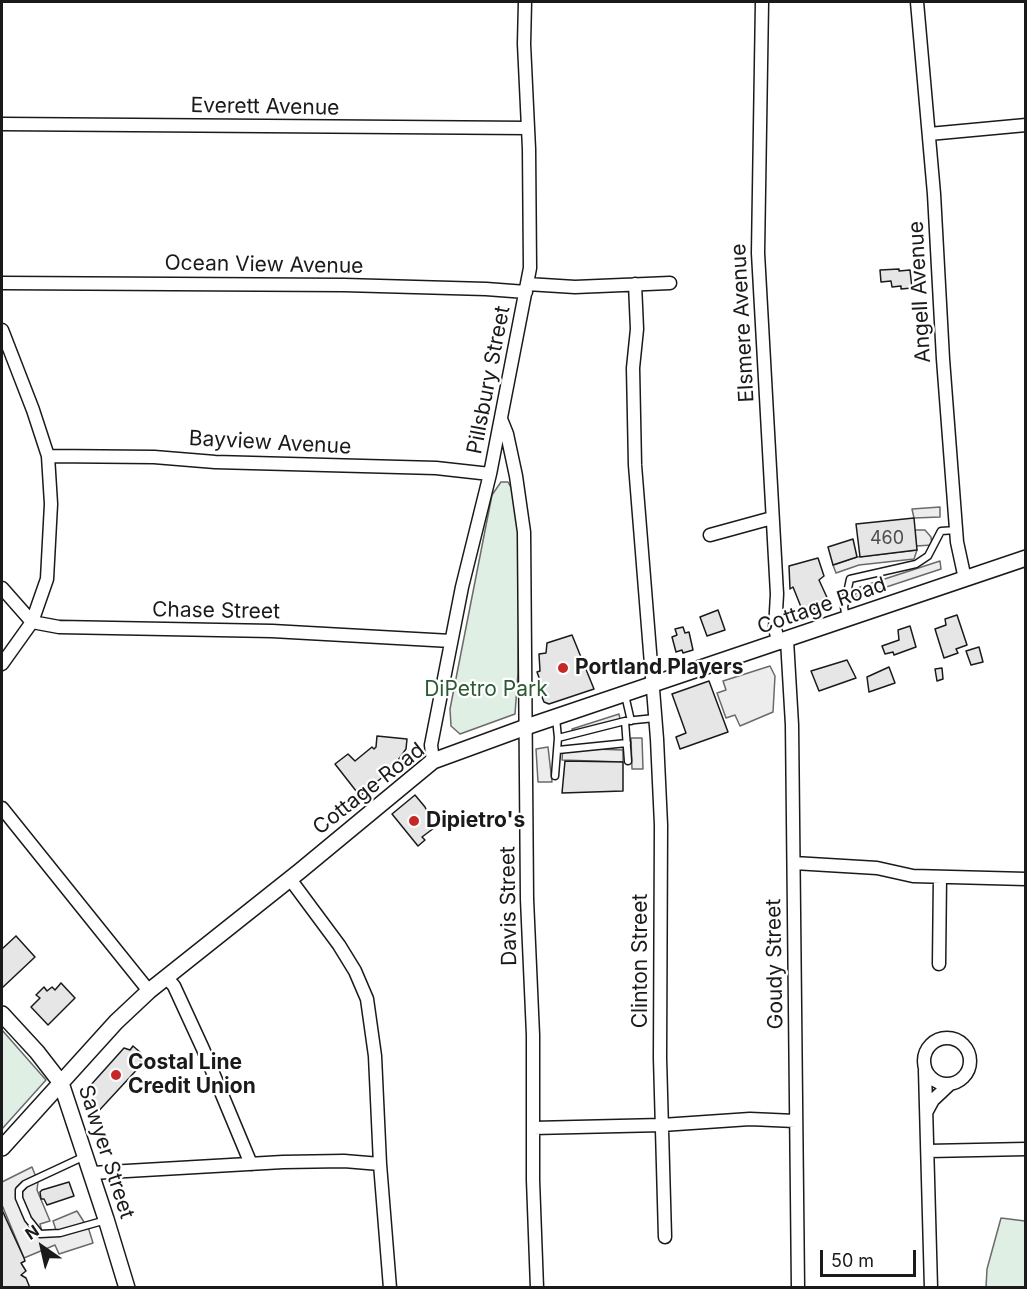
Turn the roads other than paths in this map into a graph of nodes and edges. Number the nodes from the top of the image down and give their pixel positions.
1 (525, 2) edge
2 (762, 2) edge
3 (917, 2) edge
4 (2, 124) edge
5 (1026, 125) edge
6 (528, 128) junction
7 (929, 134) junction
8 (2, 283) edge
9 (669, 283) dead end
10 (635, 284) junction
11 (527, 288) junction
12 (2, 330) edge
13 (501, 419) junction
14 (48, 456) junction
15 (489, 474) junction
16 (772, 518) junction
17 (957, 530) junction
18 (710, 536) dead end
19 (1026, 558) edge
20 (965, 579) junction
21 (2, 588) edge
22 (846, 619) junction
23 (32, 622) junction
24 (451, 641) junction
25 (783, 641) junction
26 (2, 664) edge
27 (652, 686) junction
28 (625, 694) junction
29 (556, 718) junction
30 (655, 718) junction
31 (628, 721) junction
32 (526, 727) junction
33 (558, 738) junction
34 (627, 743) junction
35 (558, 750) junction
36 (433, 761) junction
37 (628, 761) dead end
38 (555, 776) dead end
39 (2, 808) edge
40 (794, 863) junction
41 (940, 877) junction
42 (290, 879) junction
43 (1026, 879) edge
44 (939, 964) dead end
45 (166, 977) junction
46 (149, 991) junction
47 (4, 1021) edge
48 (925, 1070) junction
49 (61, 1083) junction
50 (950, 1084) junction
51 (927, 1112) junction
52 (795, 1121) junction
53 (662, 1125) junction
54 (533, 1128) junction
55 (2, 1148) edge
56 (1026, 1149) edge
57 (928, 1151) junction
58 (86, 1155) junction
59 (251, 1164) junction
60 (380, 1164) junction
61 (92, 1173) junction
62 (106, 1219) junction
63 (665, 1237) dead end
64 (127, 1287) edge
65 (390, 1287) edge
66 (537, 1287) edge
67 (798, 1287) edge
68 (931, 1287) edge

1 - 6 street, Pillsbury Street
2 - 16 street, Elsmere Avenue
3 - 7 street, Angell Avenue
4 - 6 street, Everett Avenue
5 - 7 street
6 - 11 street, Pillsbury Street
7 - 17 street, Angell Avenue
8 - 11 street, Ocean View Avenue
9 - 10 street, Ocean View Avenue
10 - 11 street, Ocean View Avenue
10 - 27 street, Clinton Street
11 - 13 street, Pillsbury Street
12 - 14 street
13 - 15 street, Pillsbury Street
13 - 32 street, Davis Street
14 - 15 street, Bayview Avenue
14 - 23 street
15 - 24 street, Pillsbury Street
16 - 18 street
16 - 25 street, Elsmere Avenue
17 - 20 street, Angell Avenue
17 - 22 lane
19 - 20 street, Cottage Road
20 - 22 street, Cottage Road
21 - 23 street
22 - 25 street, Cottage Road
23 - 24 street, Chase Street
23 - 26 street
24 - 36 street, Pillsbury Street
25 - 27 street, Cottage Road
25 - 40 street, Goudy Street
27 - 28 street, Cottage Road
27 - 30 street, Clinton Street
28 - 29 street, Cottage Road
28 - 31 lane
29 - 32 street, Cottage Road
29 - 33 lane
30 - 31 lane
30 - 53 street, Clinton Street
31 - 33 lane
31 - 34 lane
32 - 36 street, Cottage Road
32 - 54 street, Davis Street
33 - 35 lane
34 - 35 lane
34 - 37 lane
35 - 38 lane
36 - 42 street, Cottage Road
39 - 46 street
40 - 41 street
40 - 52 street, Goudy Street
41 - 43 street
41 - 44 street
42 - 45 street, Cottage Road
42 - 60 street
45 - 46 street, Cottage Road
45 - 59 street
46 - 49 street, Cottage Road
47 - 49 street, Sawyer Street
48 - 50 street
48 - 50 street
48 - 51 street
49 - 55 street, Cottage Road
49 - 58 street, Sawyer Street
50 - 51 street
51 - 57 street
52 - 53 street
52 - 67 street, Goudy Street
53 - 54 street
53 - 63 street, Clinton Street
54 - 66 street, Davis Street
56 - 57 street
57 - 68 street
58 - 61 street, Sawyer Street
58 - 62 lane
59 - 60 street
59 - 61 street
60 - 65 street
61 - 62 street, Sawyer Street
62 - 64 street, Sawyer Street

